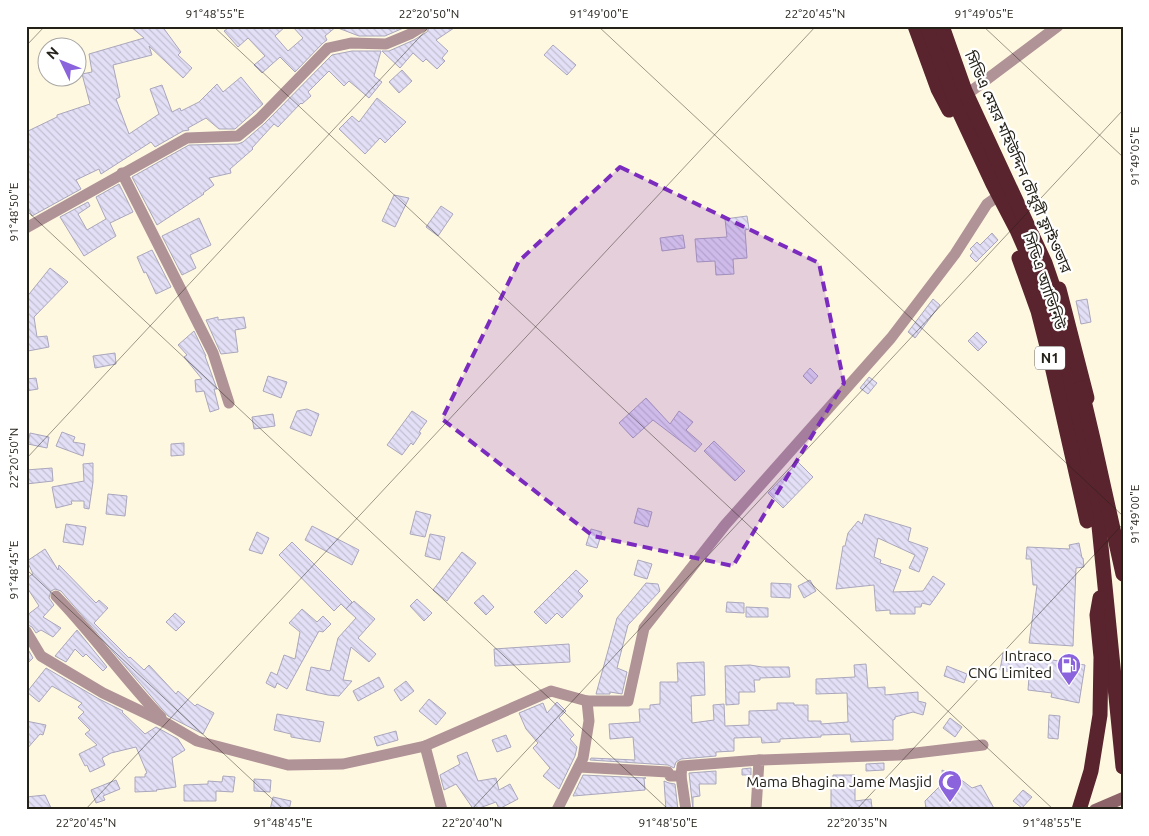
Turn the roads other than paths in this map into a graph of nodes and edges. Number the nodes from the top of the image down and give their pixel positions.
1 (423, 26) edge
2 (915, 26) edge
3 (927, 26) edge
4 (942, 26) edge
5 (946, 26) edge
6 (1058, 26) edge
7 (970, 92) junction
8 (122, 173) junction
9 (994, 198) junction
10 (26, 228) edge
11 (229, 403) dead end
12 (1123, 542) edge
13 (1123, 574) edge
14 (56, 596) dead end
15 (1100, 598) junction
16 (26, 631) edge
17 (586, 701) junction
18 (1123, 708) edge
19 (168, 724) junction
20 (983, 745) dead end
21 (425, 746) junction
22 (759, 760) junction
23 (579, 767) junction
24 (1123, 767) edge
25 (681, 776) junction
26 (1123, 798) edge
27 (442, 810) edge
28 (557, 810) edge
29 (686, 810) edge
30 (756, 810) edge
31 (1079, 810) edge
32 (1095, 810) edge

1 - 8 street
2 - 9 highway, সিডিএ অ্যাভিনিউ / N1
3 - 24 highway
4 - 13 highway, সিডিএ মেয়র মহিউদ্দিন চৌধুরী ফ্লাইওভার
5 - 7 highway, সিডিএ অ্যাভিনিউ / N1
6 - 7 street
7 - 12 highway, সিডিএ অ্যাভিনিউ / N1
8 - 10 street
8 - 11 street
9 - 15 highway, সিডিএ অ্যাভিনিউ / N1
9 - 17 street
14 - 19 street
15 - 18 highway, সিডিএ অ্যাভিনিউ / N1
15 - 31 highway
16 - 19 street
17 - 21 street
17 - 23 street
19 - 21 street
20 - 22 street
21 - 27 street
22 - 25 street
22 - 30 street
23 - 25 street
23 - 28 street
25 - 29 street
26 - 32 main road

